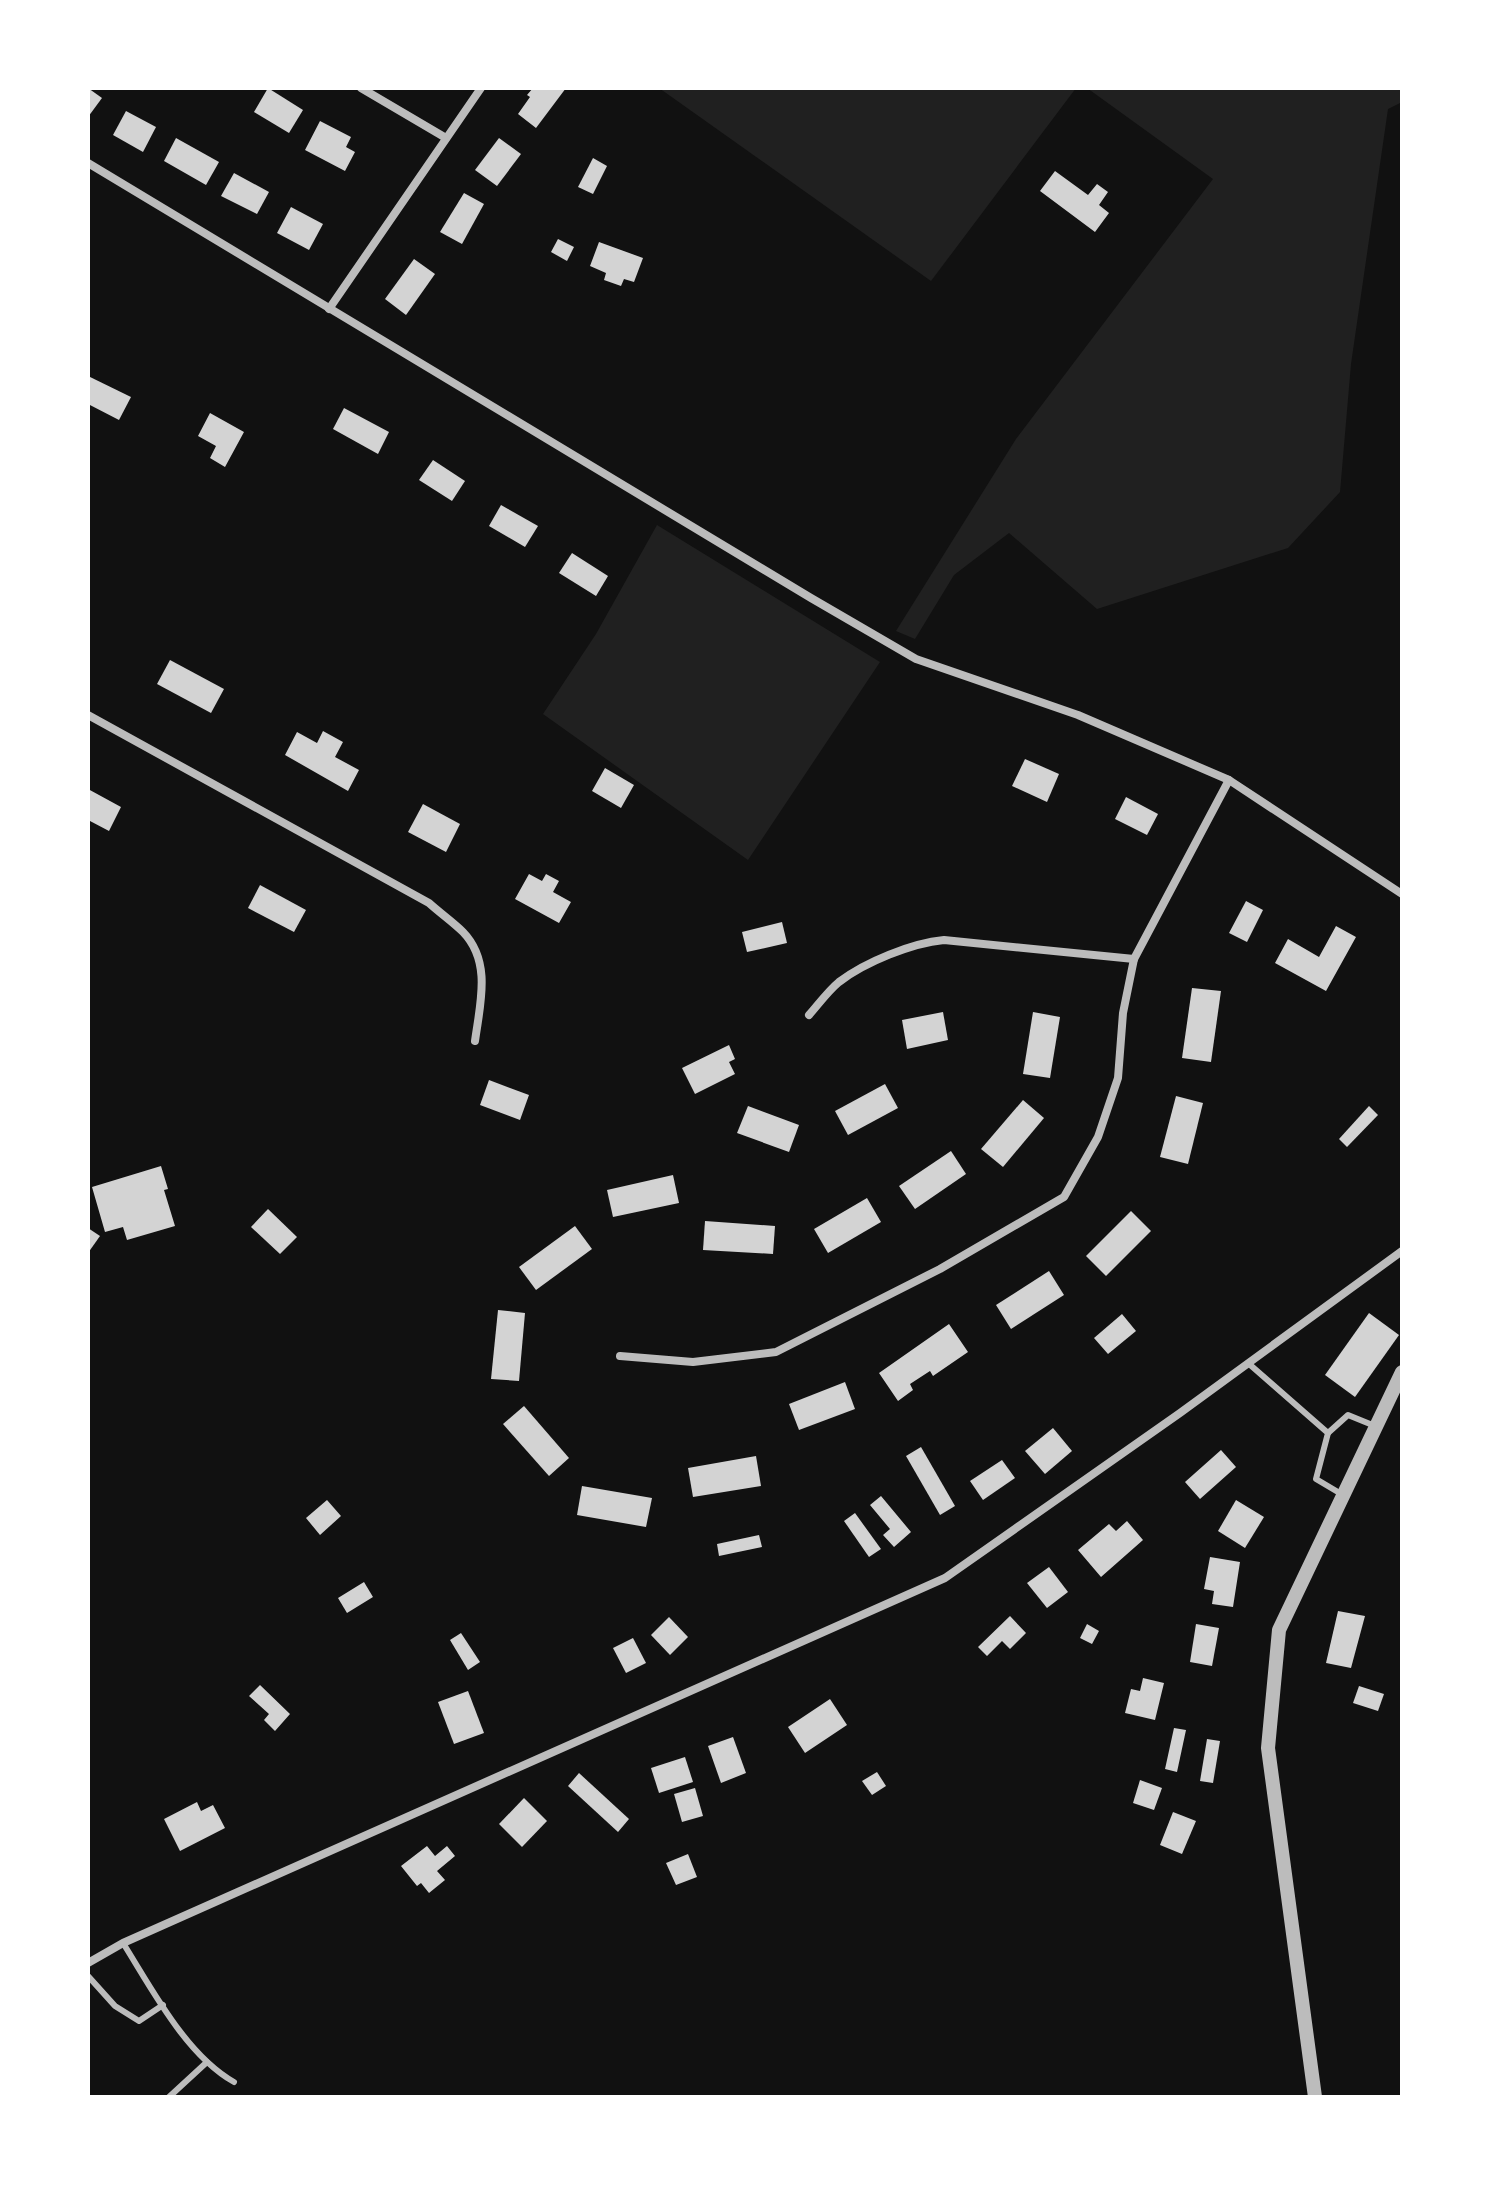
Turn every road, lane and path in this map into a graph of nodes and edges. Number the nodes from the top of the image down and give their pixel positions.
1 (361, 88) edge
2 (481, 88) edge
3 (446, 138) junction
4 (88, 163) edge
5 (329, 309) junction
6 (88, 715) edge
7 (1229, 780) junction
8 (1402, 894) edge
9 (1134, 959) junction
10 (809, 1015) dead end
11 (475, 1041) dead end
12 (1402, 1251) edge
13 (620, 1356) dead end
14 (1248, 1363) junction
15 (1402, 1372) edge
16 (1376, 1427) junction
17 (1328, 1433) junction
18 (1343, 1495) junction
19 (123, 1943) junction
20 (88, 1963) edge
21 (88, 1976) edge
22 (163, 2005) junction
23 (207, 2062) junction
24 (234, 2082) dead end
25 (169, 2097) edge
26 (1315, 2097) edge

1 - 3 street
2 - 3 street
3 - 5 street
4 - 5 street
5 - 7 street
6 - 11 street
7 - 8 street
7 - 9 street
9 - 10 street
9 - 13 street
12 - 14 street
14 - 17 lane
14 - 19 street
15 - 16 street
16 - 17 lane
16 - 18 street
17 - 18 lane
18 - 26 street
19 - 20 street
19 - 22 lane
21 - 22 lane
22 - 23 lane
23 - 24 lane
23 - 25 lane

